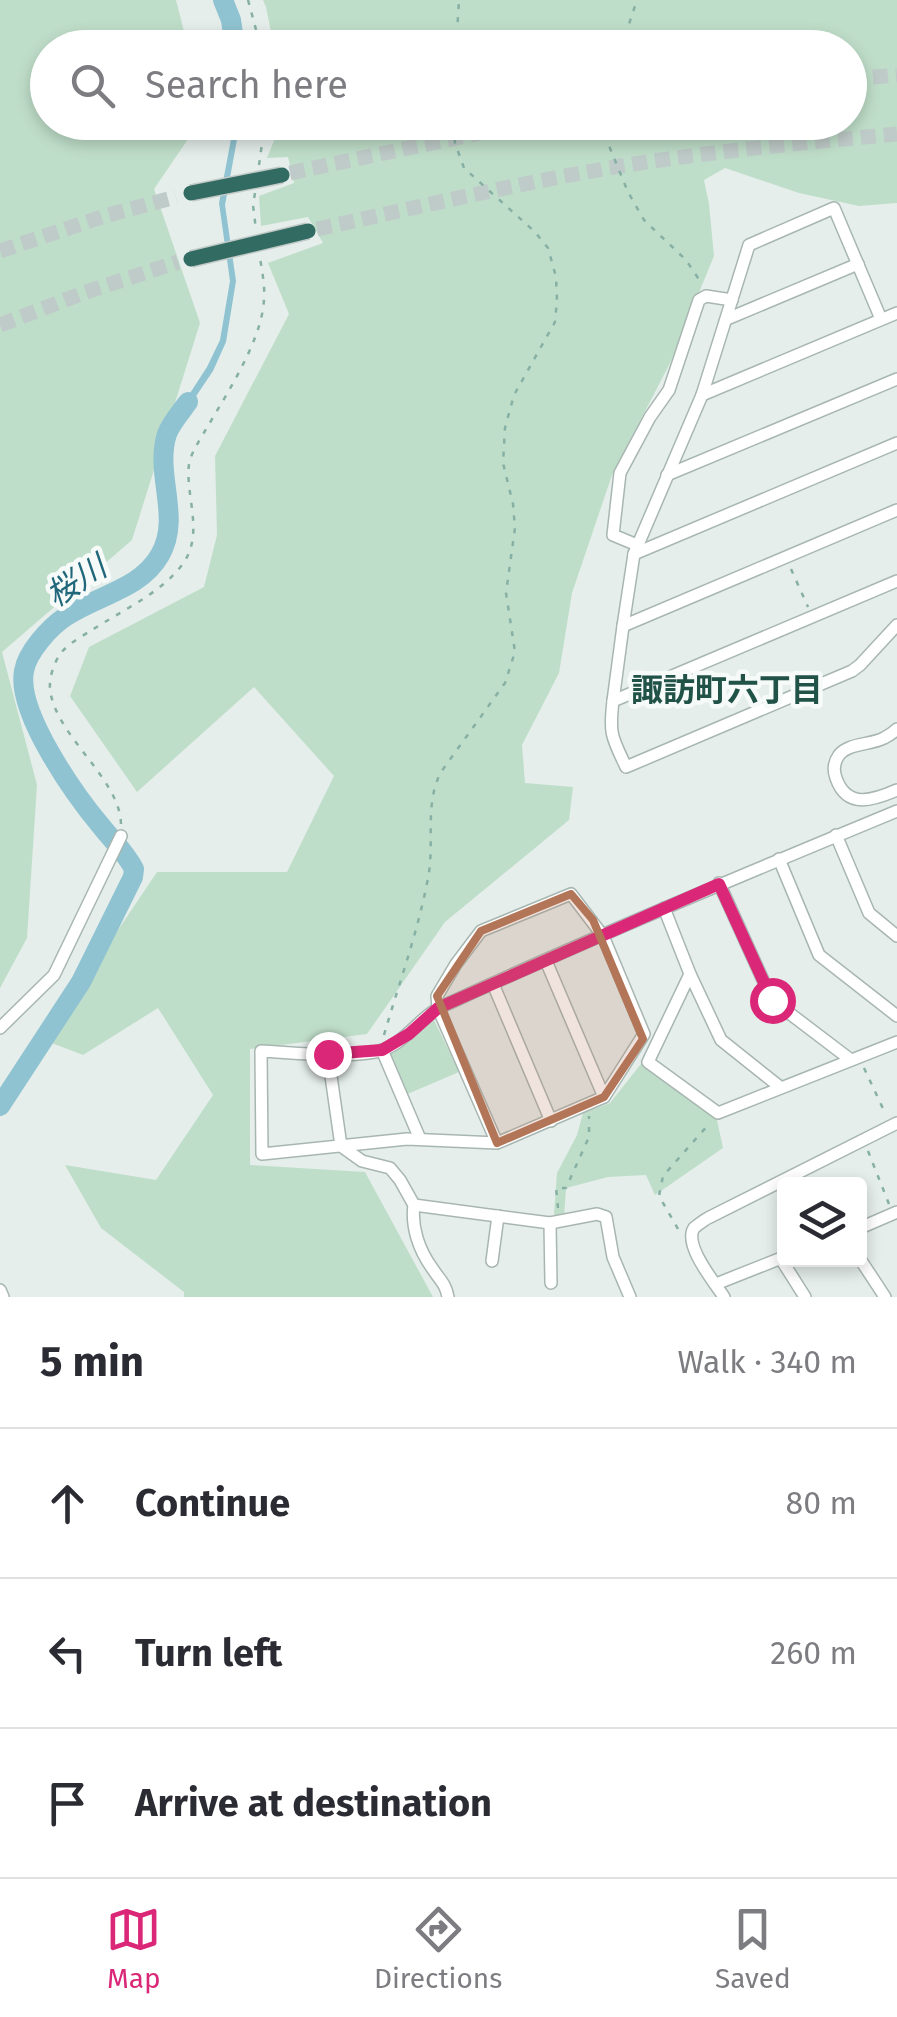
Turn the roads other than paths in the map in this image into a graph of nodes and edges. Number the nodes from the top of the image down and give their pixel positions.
1 (282, 174) tunnel mouth
2 (190, 193) tunnel mouth
3 (308, 231) tunnel mouth
4 (192, 259) tunnel mouth
5 (858, 264) junction
6 (732, 300) junction
7 (897, 313) edge
8 (727, 319) junction
9 (882, 320) junction
10 (897, 380) edge
11 (702, 394) junction
12 (897, 443) edge
13 (667, 475) junction
14 (897, 510) edge
15 (635, 550) junction
16 (897, 581) edge
17 (897, 625) edge
18 (622, 626) junction
19 (613, 702) junction
20 (897, 729) edge
21 (897, 790) edge
22 (896, 814) edge
23 (836, 835) junction
24 (121, 836) road end
25 (778, 859) junction
26 (719, 884) junction
27 (664, 908) junction
28 (603, 936) junction
29 (897, 936) edge
30 (546, 961) junction
31 (690, 974) junction
32 (493, 984) junction
33 (438, 1008) junction
34 (897, 1016) edge
35 (0, 1028) edge
36 (897, 1042) edge
37 (382, 1050) junction
38 (328, 1054) junction
39 (855, 1059) junction
40 (780, 1088) junction
41 (604, 1097) junction
42 (551, 1121) junction
43 (894, 1125) edge
44 (420, 1139) junction
45 (497, 1143) junction
46 (341, 1146) junction
47 (414, 1205) junction
48 (895, 1212) edge
49 (498, 1216) junction
50 (555, 1223) junction
51 (867, 1225) edge
52 (777, 1260) edge
53 (492, 1261) dead end
54 (788, 1267) edge
55 (865, 1267) edge
56 (551, 1283) dead end
57 (716, 1284) junction
58 (0, 1290) edge
59 (3, 1297) edge
60 (448, 1297) edge
61 (630, 1297) edge
62 (724, 1297) edge
63 (805, 1297) edge
64 (886, 1297) edge

1 - 2 highway, bridge
3 - 4 highway, bridge
5 - 6 street
5 - 8 street
5 - 9 street
6 - 8 street
6 - 15 street
7 - 9 street
8 - 11 street
9 - 11 street
10 - 13 street
11 - 13 street
12 - 15 street
13 - 15 street
14 - 18 street
15 - 18 street
16 - 19 street
17 - 19 street
18 - 19 street
20 - 21 street
22 - 23 street
23 - 25 street
23 - 29 street
24 - 35 street
25 - 26 street
25 - 34 street
26 - 27 street
26 - 39 street
27 - 28 street
27 - 31 street
28 - 30 street
28 - 33 street
28 - 41 street
30 - 32 street
30 - 41 street
31 - 40 street
31 - 40 street
32 - 33 street
32 - 42 street
33 - 37 street
33 - 45 street
36 - 39 street
37 - 38 street
37 - 44 street
38 - 46 street
38 - 46 street
39 - 40 street
41 - 42 street
42 - 45 street
43 - 57 street
44 - 45 street
44 - 46 street
46 - 47 street
47 - 49 street
47 - 60 street
48 - 51 street
49 - 50 street
49 - 53 street
50 - 56 street
50 - 61 street
52 - 57 street
54 - 63 street
55 - 64 street
57 - 62 street
58 - 59 street

